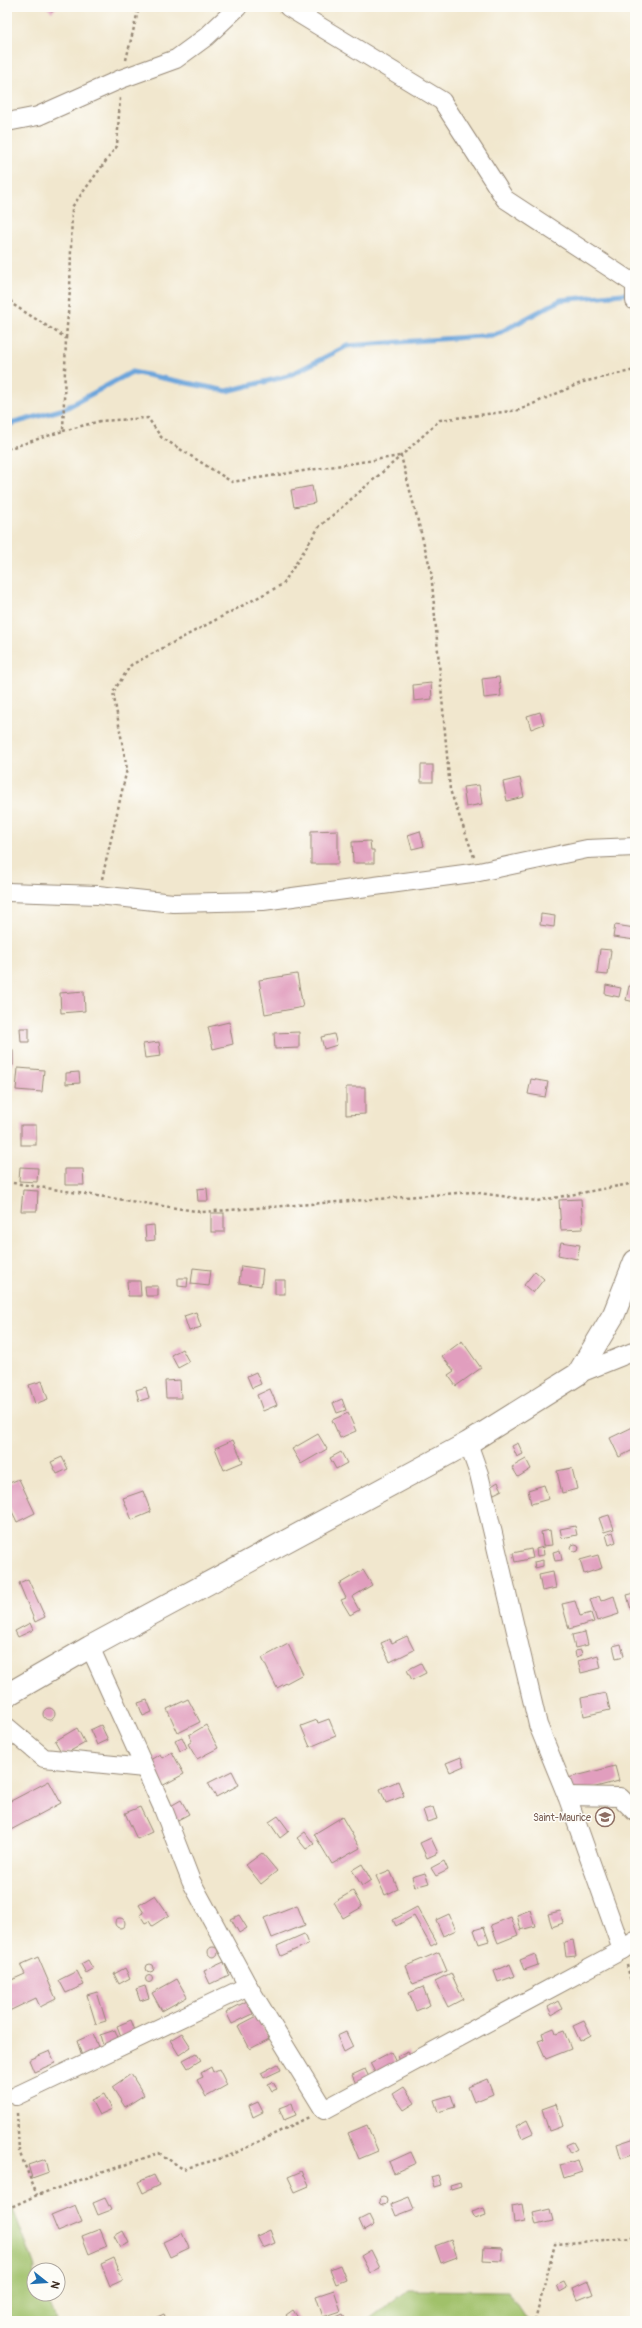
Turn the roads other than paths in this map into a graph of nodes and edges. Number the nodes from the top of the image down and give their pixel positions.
1 (238, 7) edge
2 (288, 7) edge
3 (7, 122) edge
4 (634, 281) edge
5 (635, 301) edge
6 (635, 847) edge
7 (7, 892) edge
8 (635, 1261) edge
9 (635, 1351) edge
10 (578, 1374) junction
11 (468, 1443) junction
12 (90, 1647) junction
13 (7, 1695) edge
14 (7, 1727) edge
15 (144, 1768) junction
16 (567, 1796) junction
17 (635, 1812) edge
18 (629, 1945) edge
19 (248, 1986) junction
20 (16, 2096) road end

1 - 3 street
2 - 4 street
4 - 5 street
6 - 7 street
8 - 10 main road
9 - 10 street
10 - 11 main road
11 - 12 main road
11 - 16 street
12 - 13 main road
12 - 15 street
14 - 15 street
15 - 19 street
16 - 17 street
16 - 18 street
18 - 19 street
19 - 20 street

